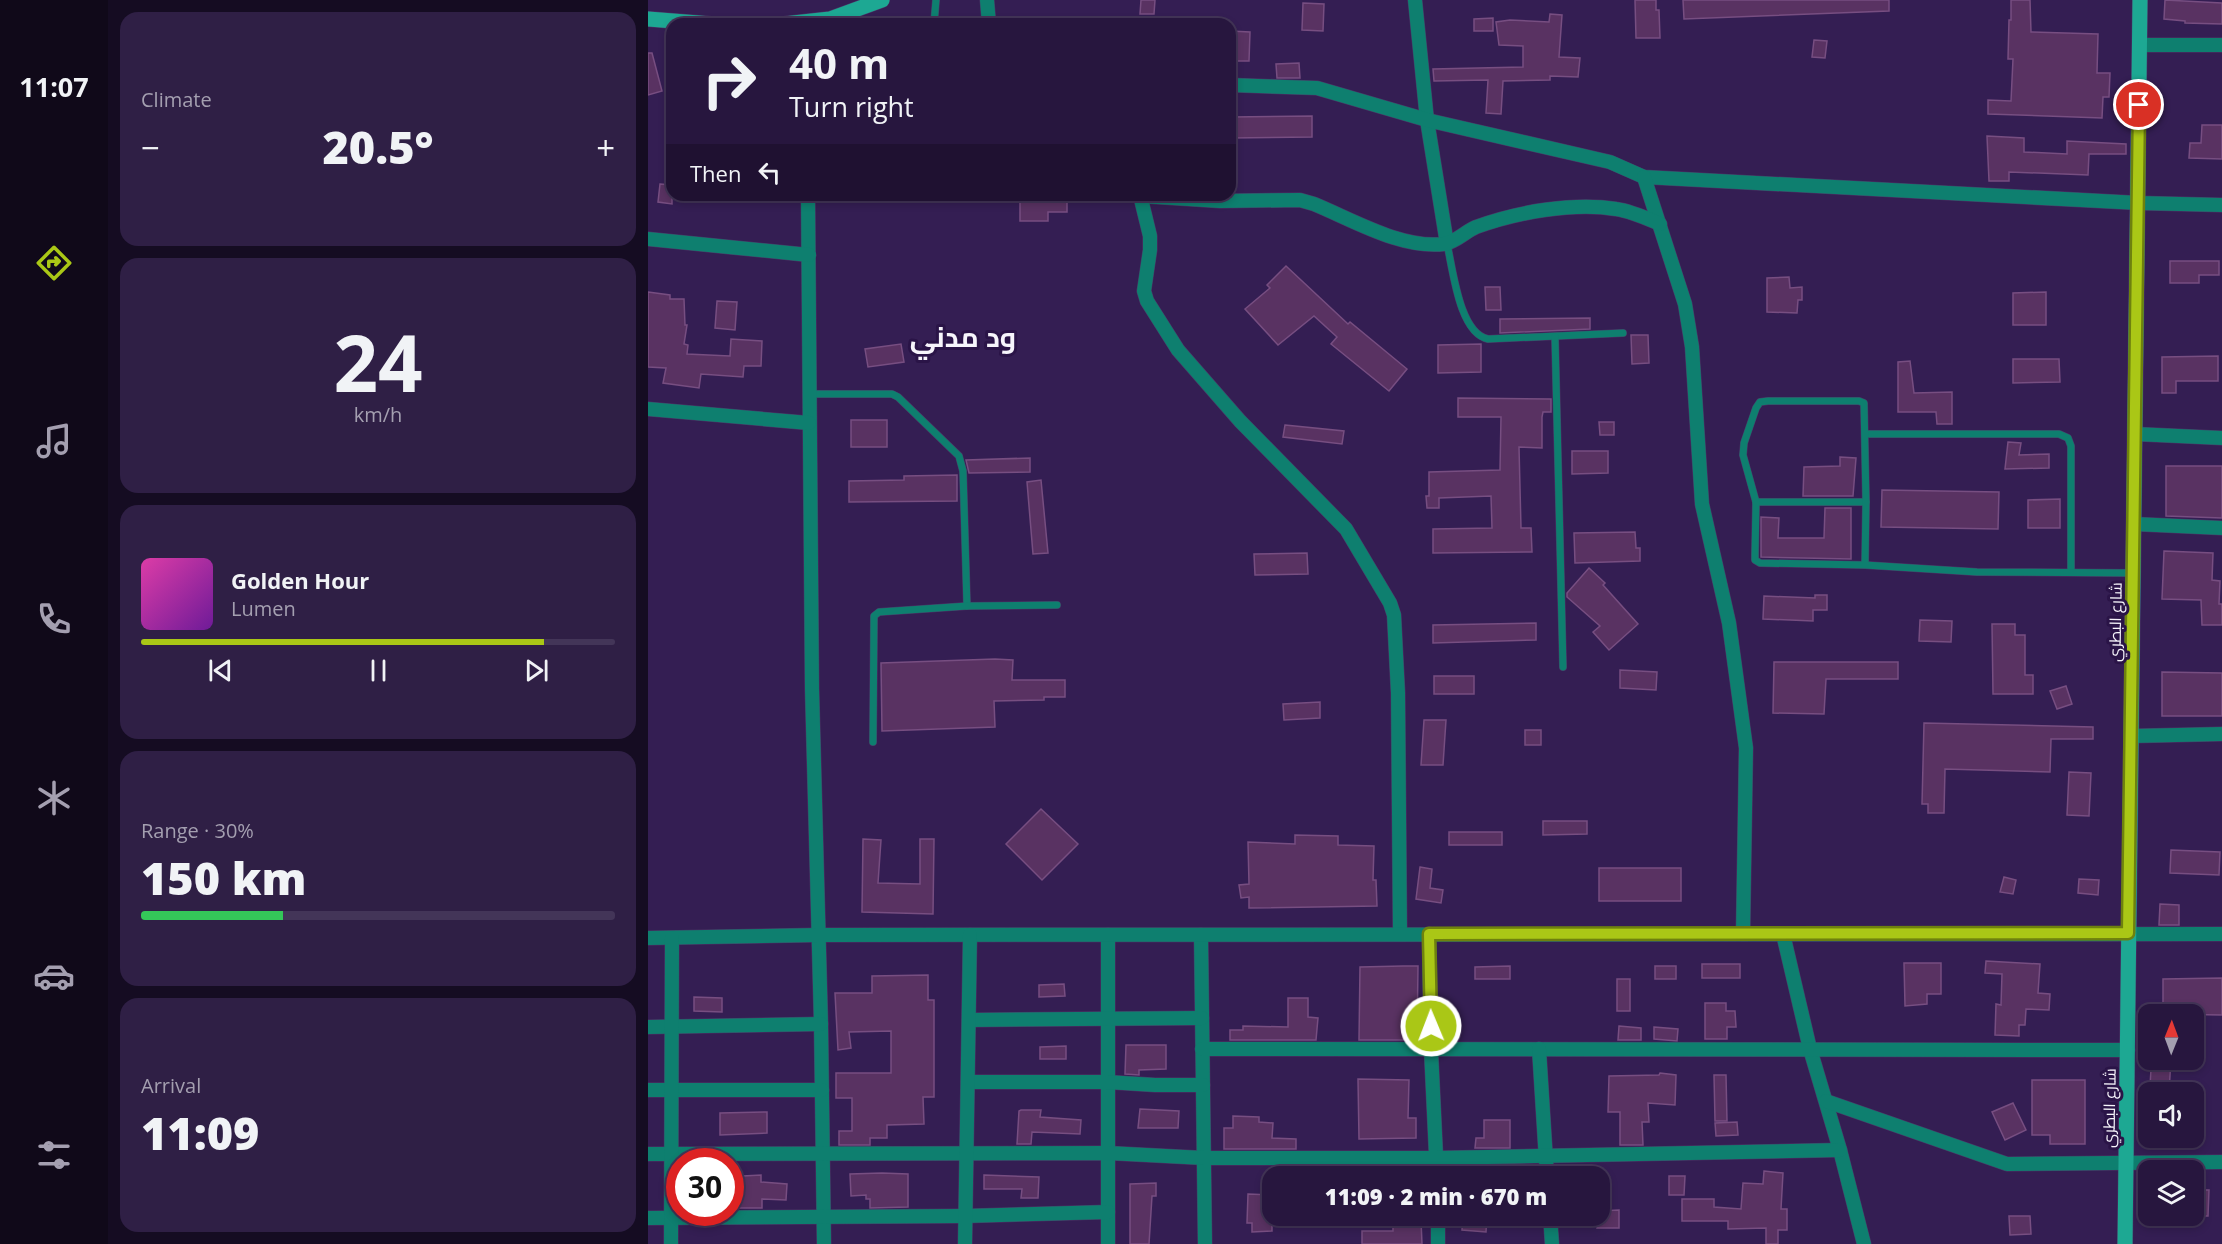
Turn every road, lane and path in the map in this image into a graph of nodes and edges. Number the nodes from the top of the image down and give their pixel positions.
1 (882, 0) edge
2 (936, 0) edge
3 (987, 0) edge
4 (1415, 0) edge
5 (2140, 0) edge
6 (841, 18) edge
7 (934, 18) edge
8 (988, 18) edge
9 (648, 19) edge
10 (666, 20) edge
11 (2140, 45) junction
12 (2222, 45) edge
13 (1236, 84) edge
14 (1427, 120) junction
15 (1644, 177) junction
16 (808, 201) edge
17 (1142, 201) edge
18 (1236, 201) edge
19 (2139, 203) junction
20 (2222, 205) edge
21 (1660, 224) junction
22 (648, 239) edge
23 (1447, 243) junction
24 (809, 255) junction
25 (1623, 333) dead end
26 (1555, 337) junction
27 (809, 394) junction
28 (648, 409) edge
29 (809, 423) junction
30 (1866, 434) junction
31 (2135, 434) junction
32 (2222, 438) edge
33 (1756, 502) junction
34 (1866, 502) junction
35 (2134, 524) junction
36 (2222, 528) edge
37 (1865, 565) junction
38 (2070, 572) junction
39 (2133, 573) junction
40 (1057, 605) dead end
41 (967, 606) junction
42 (1563, 667) dead end
43 (2222, 734) edge
44 (2132, 736) junction
45 (873, 742) dead end
46 (2128, 933) junction
47 (1200, 934) junction
48 (1400, 934) junction
49 (1429, 934) junction
50 (1743, 934) junction
51 (1783, 934) junction
52 (2222, 934) edge
53 (818, 935) junction
54 (970, 935) junction
55 (1108, 935) junction
56 (648, 938) edge
57 (672, 938) junction
58 (1107, 1018) junction
59 (1202, 1018) junction
60 (969, 1020) junction
61 (821, 1024) junction
62 (648, 1027) edge
63 (670, 1027) junction
64 (1202, 1049) junction
65 (1539, 1049) junction
66 (1810, 1049) junction
67 (1431, 1050) junction
68 (2128, 1050) junction
69 (968, 1082) junction
70 (1107, 1082) junction
71 (1203, 1085) junction
72 (670, 1089) junction
73 (648, 1090) edge
74 (822, 1090) junction
75 (1826, 1101) junction
76 (671, 1148) edge
77 (1840, 1150) junction
78 (966, 1153) junction
79 (1108, 1153) junction
80 (648, 1154) edge
81 (666, 1154) edge
82 (744, 1154) edge
83 (823, 1154) junction
84 (1546, 1157) junction
85 (1204, 1158) junction
86 (1436, 1158) junction
87 (2222, 1162) edge
88 (2127, 1164) junction
89 (1436, 1166) edge
90 (1546, 1166) edge
91 (1108, 1212) junction
92 (965, 1216) junction
93 (824, 1217) junction
94 (648, 1218) edge
95 (666, 1218) edge
96 (744, 1218) edge
97 (671, 1226) edge
98 (1438, 1226) edge
99 (1551, 1226) edge
100 (671, 1244) edge
101 (824, 1244) edge
102 (965, 1244) edge
103 (1108, 1244) edge
104 (1205, 1244) edge
105 (1438, 1244) edge
106 (1552, 1244) edge
107 (1864, 1244) edge
108 (2125, 1244) edge

1 - 6 main road
2 - 7 lane
3 - 8 street
4 - 14 street
5 - 11 main road, شارع البطري
9 - 10 main road
11 - 12 street
11 - 19 main road, شارع البطري
13 - 14 street
14 - 15 street
14 - 23 street
15 - 19 street
15 - 21 street
16 - 24 street
17 - 48 street
18 - 23 street
19 - 20 street
19 - 31 main road, شارع البطري
21 - 23 street
21 - 50 street
22 - 24 street
23 - 26 lane
24 - 27 street
25 - 26 lane
26 - 42 lane
27 - 29 street
27 - 41 lane
28 - 29 street
29 - 53 street
30 - 33 lane
30 - 34 lane
30 - 38 lane
31 - 32 street
31 - 35 main road, شارع البطري
33 - 34 lane
33 - 37 lane
34 - 37 lane
35 - 36 street
35 - 39 main road, شارع البطري
37 - 38 lane
38 - 39 lane
39 - 44 main road, شارع البطري
40 - 41 lane
41 - 45 lane
43 - 44 street
44 - 46 main road, شارع البطري
46 - 51 street
46 - 52 street
46 - 68 main road, شارع البطري
47 - 48 street
47 - 55 street
47 - 59 street
48 - 49 street
49 - 50 street
49 - 67 street
50 - 51 street
51 - 66 street
53 - 54 street
53 - 57 street
53 - 61 street
54 - 55 street
54 - 60 street
55 - 58 street
56 - 57 street
57 - 63 street
58 - 59 street
58 - 60 street
58 - 70 street
59 - 64 street
60 - 69 street
61 - 63 street
61 - 74 street
62 - 63 street
63 - 72 street
64 - 67 street
64 - 71 street
65 - 66 street
65 - 67 street
65 - 84 street
66 - 68 street
66 - 75 street
67 - 86 street
68 - 88 main road, شارع البطري
69 - 70 street
69 - 78 street
70 - 71 street
70 - 79 street
71 - 85 street
72 - 73 street
72 - 74 street
72 - 76 street
74 - 83 street
75 - 77 street
75 - 88 street
77 - 84 street
77 - 107 street
78 - 79 street
78 - 83 street
78 - 92 street
79 - 85 street
79 - 91 street
80 - 81 street
82 - 83 street
83 - 93 street
84 - 86 street
84 - 90 street
85 - 86 street
85 - 104 street
86 - 89 street
87 - 88 street
88 - 108 main road, شارع البطري
91 - 92 street
91 - 103 street
92 - 93 street
92 - 102 street
93 - 96 street
93 - 101 street
94 - 95 street
97 - 100 street
98 - 105 street
99 - 106 street

